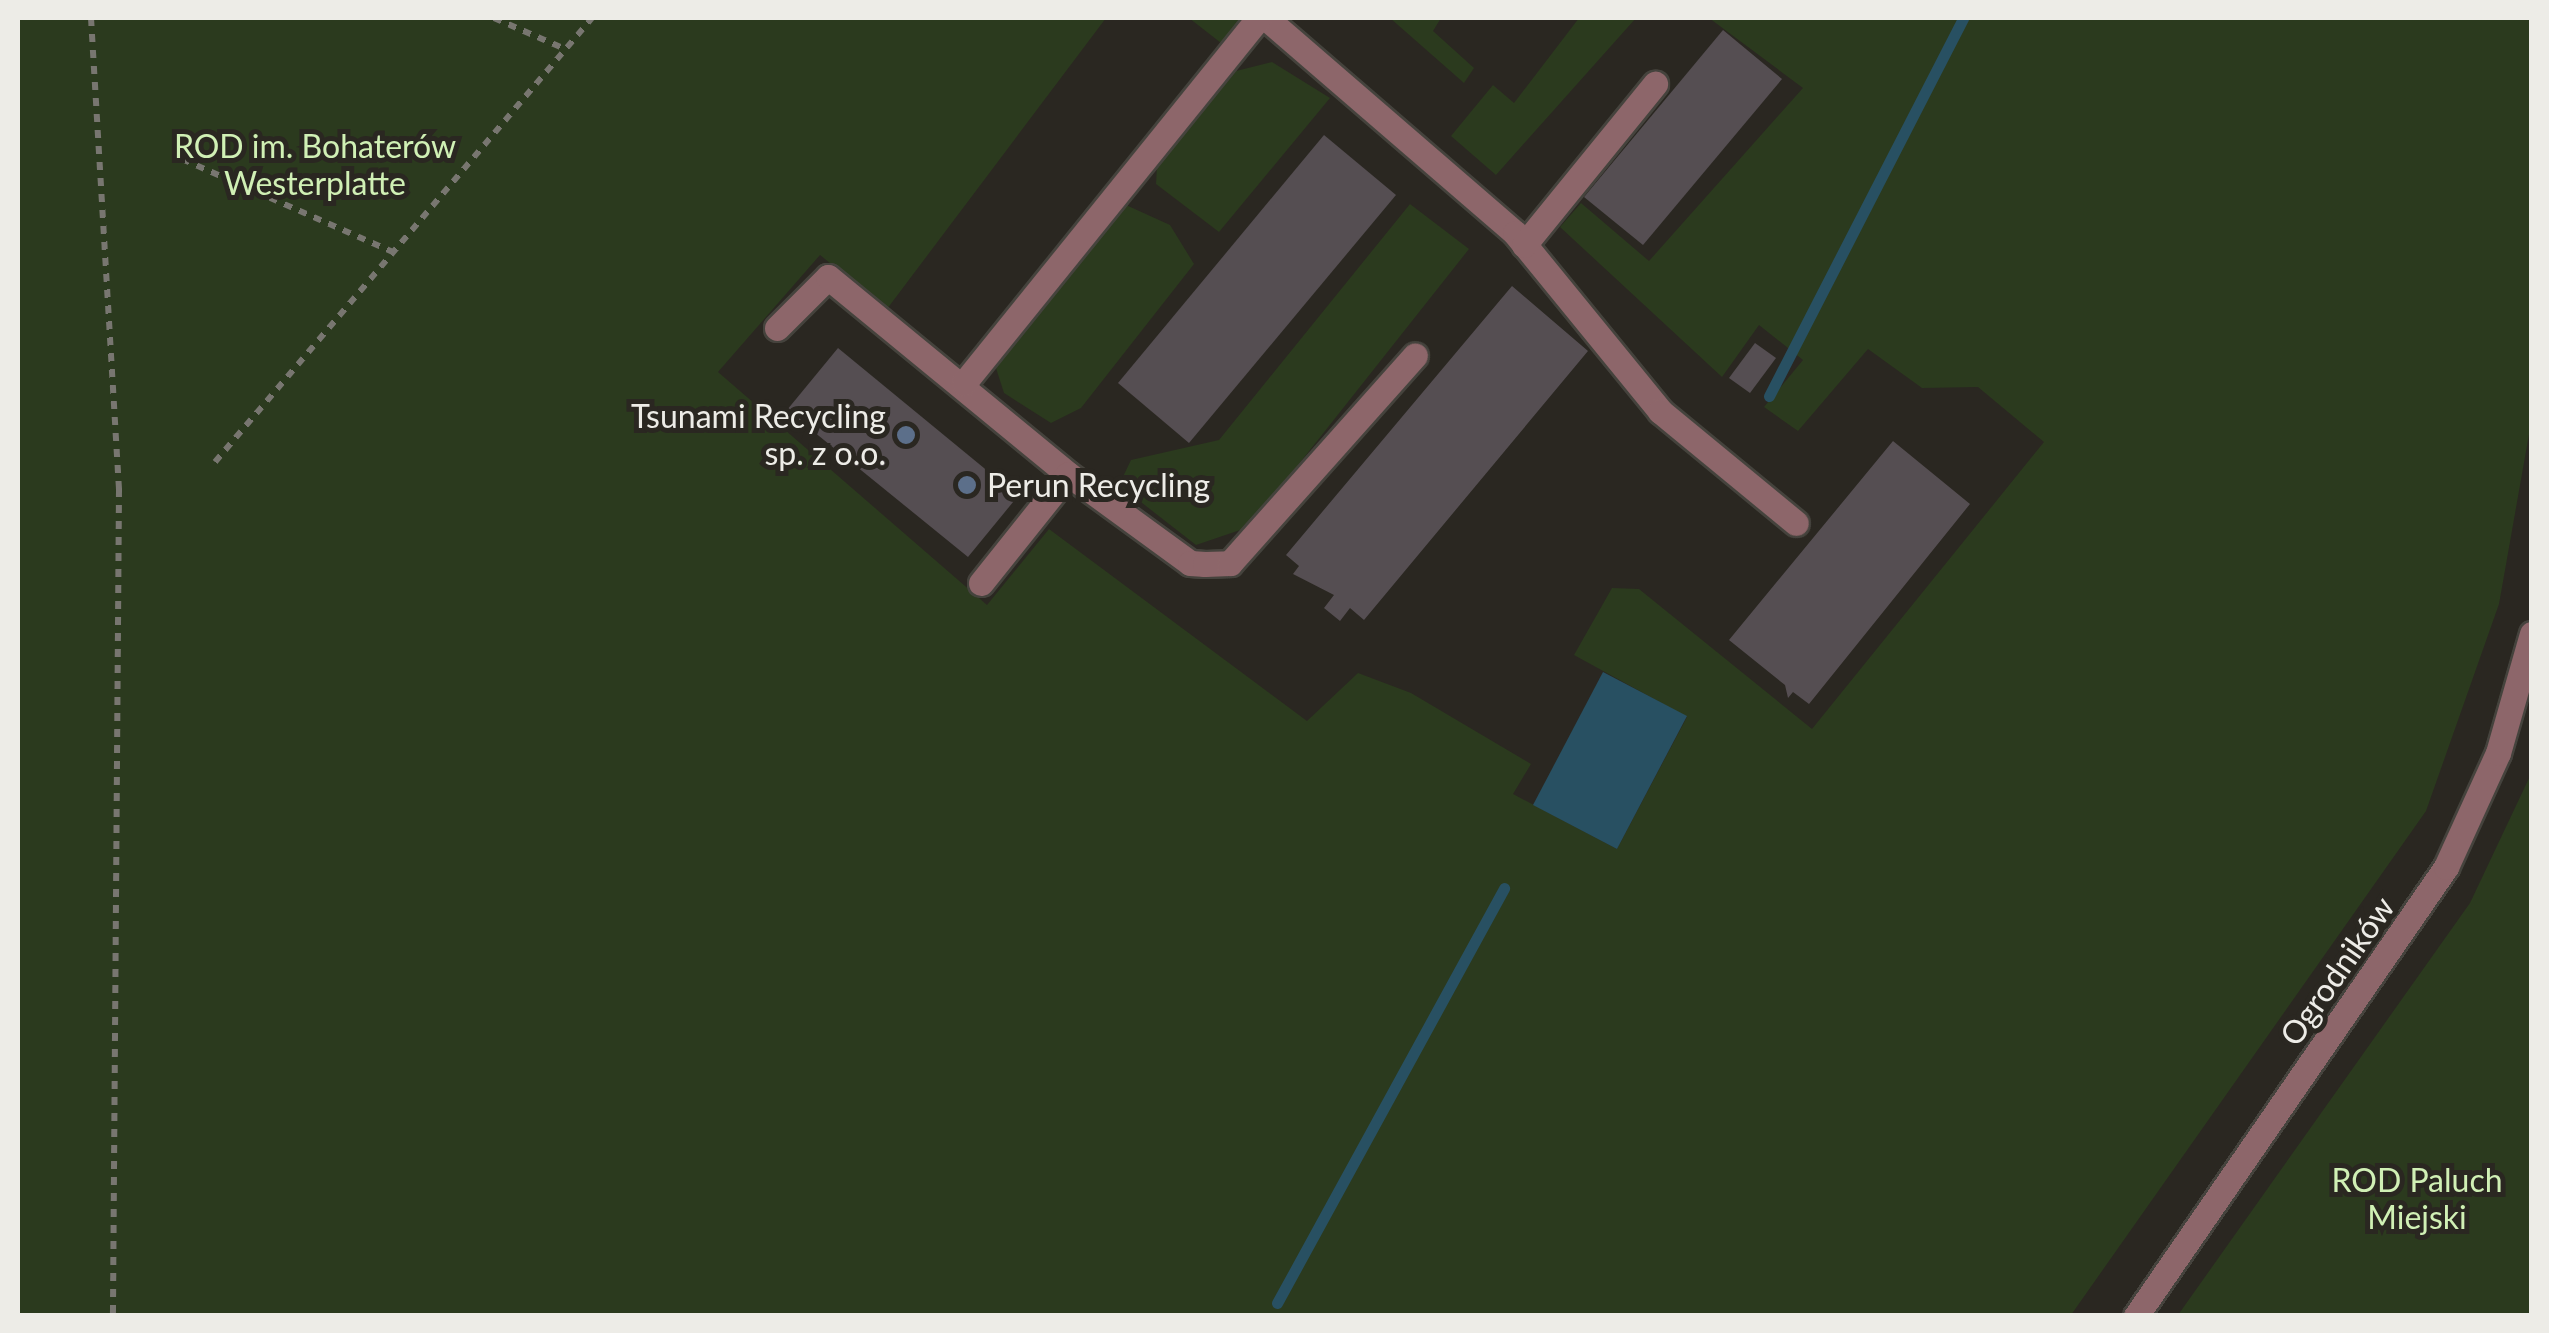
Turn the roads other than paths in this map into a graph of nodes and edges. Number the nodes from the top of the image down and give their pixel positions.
1 (1262, 18) edge
2 (1655, 84) dead end
3 (1524, 245) junction
4 (776, 328) dead end
5 (1415, 355) dead end
6 (964, 383) junction
7 (1068, 474) junction
8 (1796, 523) dead end
9 (981, 583) dead end
10 (2532, 634) edge
11 (2136, 1316) edge

1 - 3 street
1 - 6 street
2 - 3 street
3 - 8 street
4 - 6 street
5 - 7 street
6 - 7 street
7 - 9 street
10 - 11 street, Ogrodników

